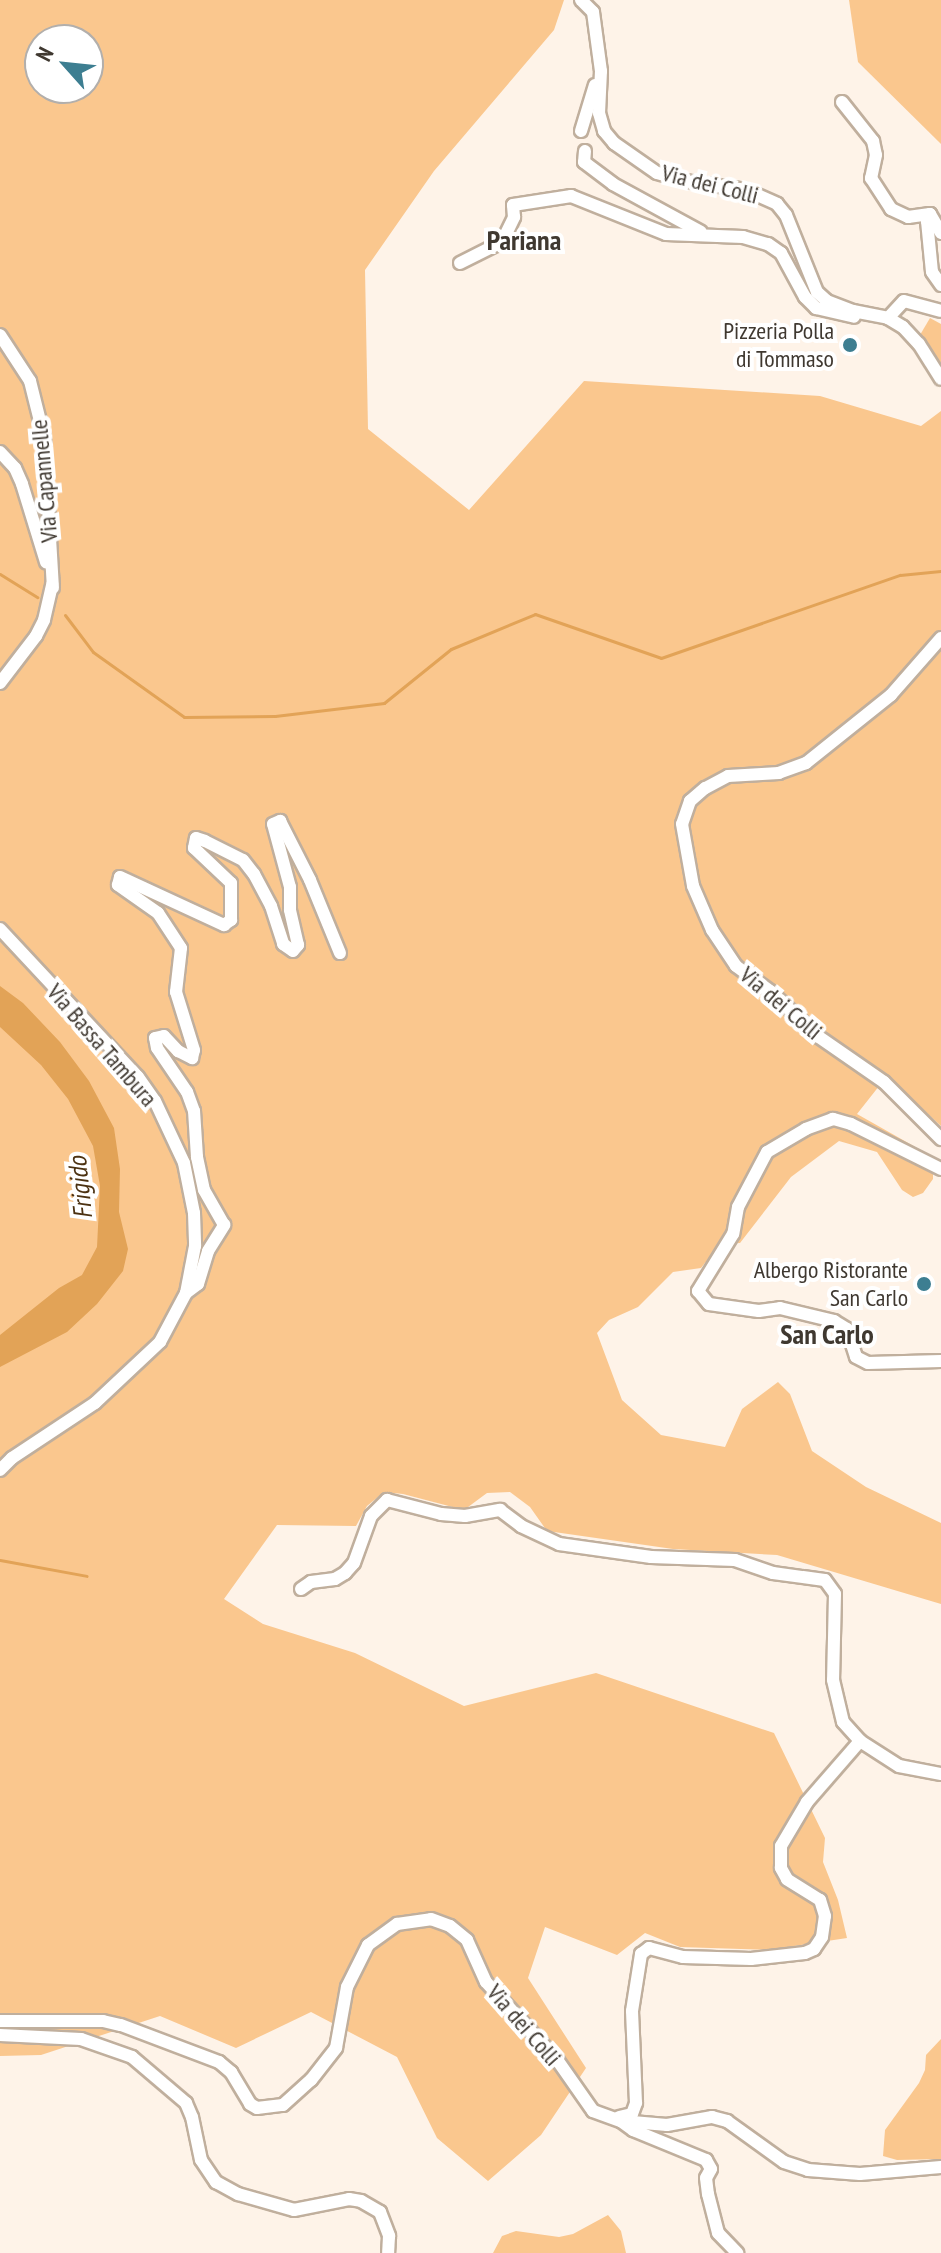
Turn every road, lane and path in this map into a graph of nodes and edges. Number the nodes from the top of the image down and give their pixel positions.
1 (581, 0) edge
2 (601, 71) junction
3 (842, 102) dead end
4 (581, 131) dead end
5 (585, 151) dead end
6 (930, 214) junction
7 (941, 233) edge
8 (704, 234) junction
9 (460, 263) dead end
10 (941, 285) edge
11 (941, 311) edge
12 (892, 321) junction
13 (0, 335) edge
14 (941, 379) edge
15 (0, 452) edge
16 (53, 588) junction
17 (941, 638) edge
18 (0, 683) edge
19 (0, 929) edge
20 (340, 953) dead end
21 (941, 1139) edge
22 (941, 1169) edge
23 (186, 1293) junction
24 (941, 1361) edge
25 (0, 1470) edge
26 (301, 1589) dead end
27 (860, 1741) junction
28 (941, 1774) edge
29 (0, 2021) edge
30 (0, 2035) edge
31 (577, 2090) junction
32 (621, 2121) junction
33 (941, 2167) edge
34 (388, 2253) edge
35 (737, 2253) edge

1 - 2 street, Via dei Colli
2 - 4 street, Via dei Colli
2 - 12 street, Via dei Colli
3 - 6 street
5 - 8 street
6 - 7 street
6 - 10 street
8 - 9 street
8 - 12 street
11 - 12 street
12 - 14 street
13 - 16 street, Via Capannelle
15 - 16 street
16 - 18 street
17 - 21 street, Via dei Colli
19 - 23 street, Via Bassa Tambura
20 - 23 street
22 - 24 street
23 - 25 street, Via Bassa Tambura
26 - 27 street
27 - 28 street
27 - 31 street
29 - 31 street, Via dei Colli
30 - 34 street
31 - 32 street, Via dei Colli
32 - 33 street, Via dei Colli
32 - 35 street

